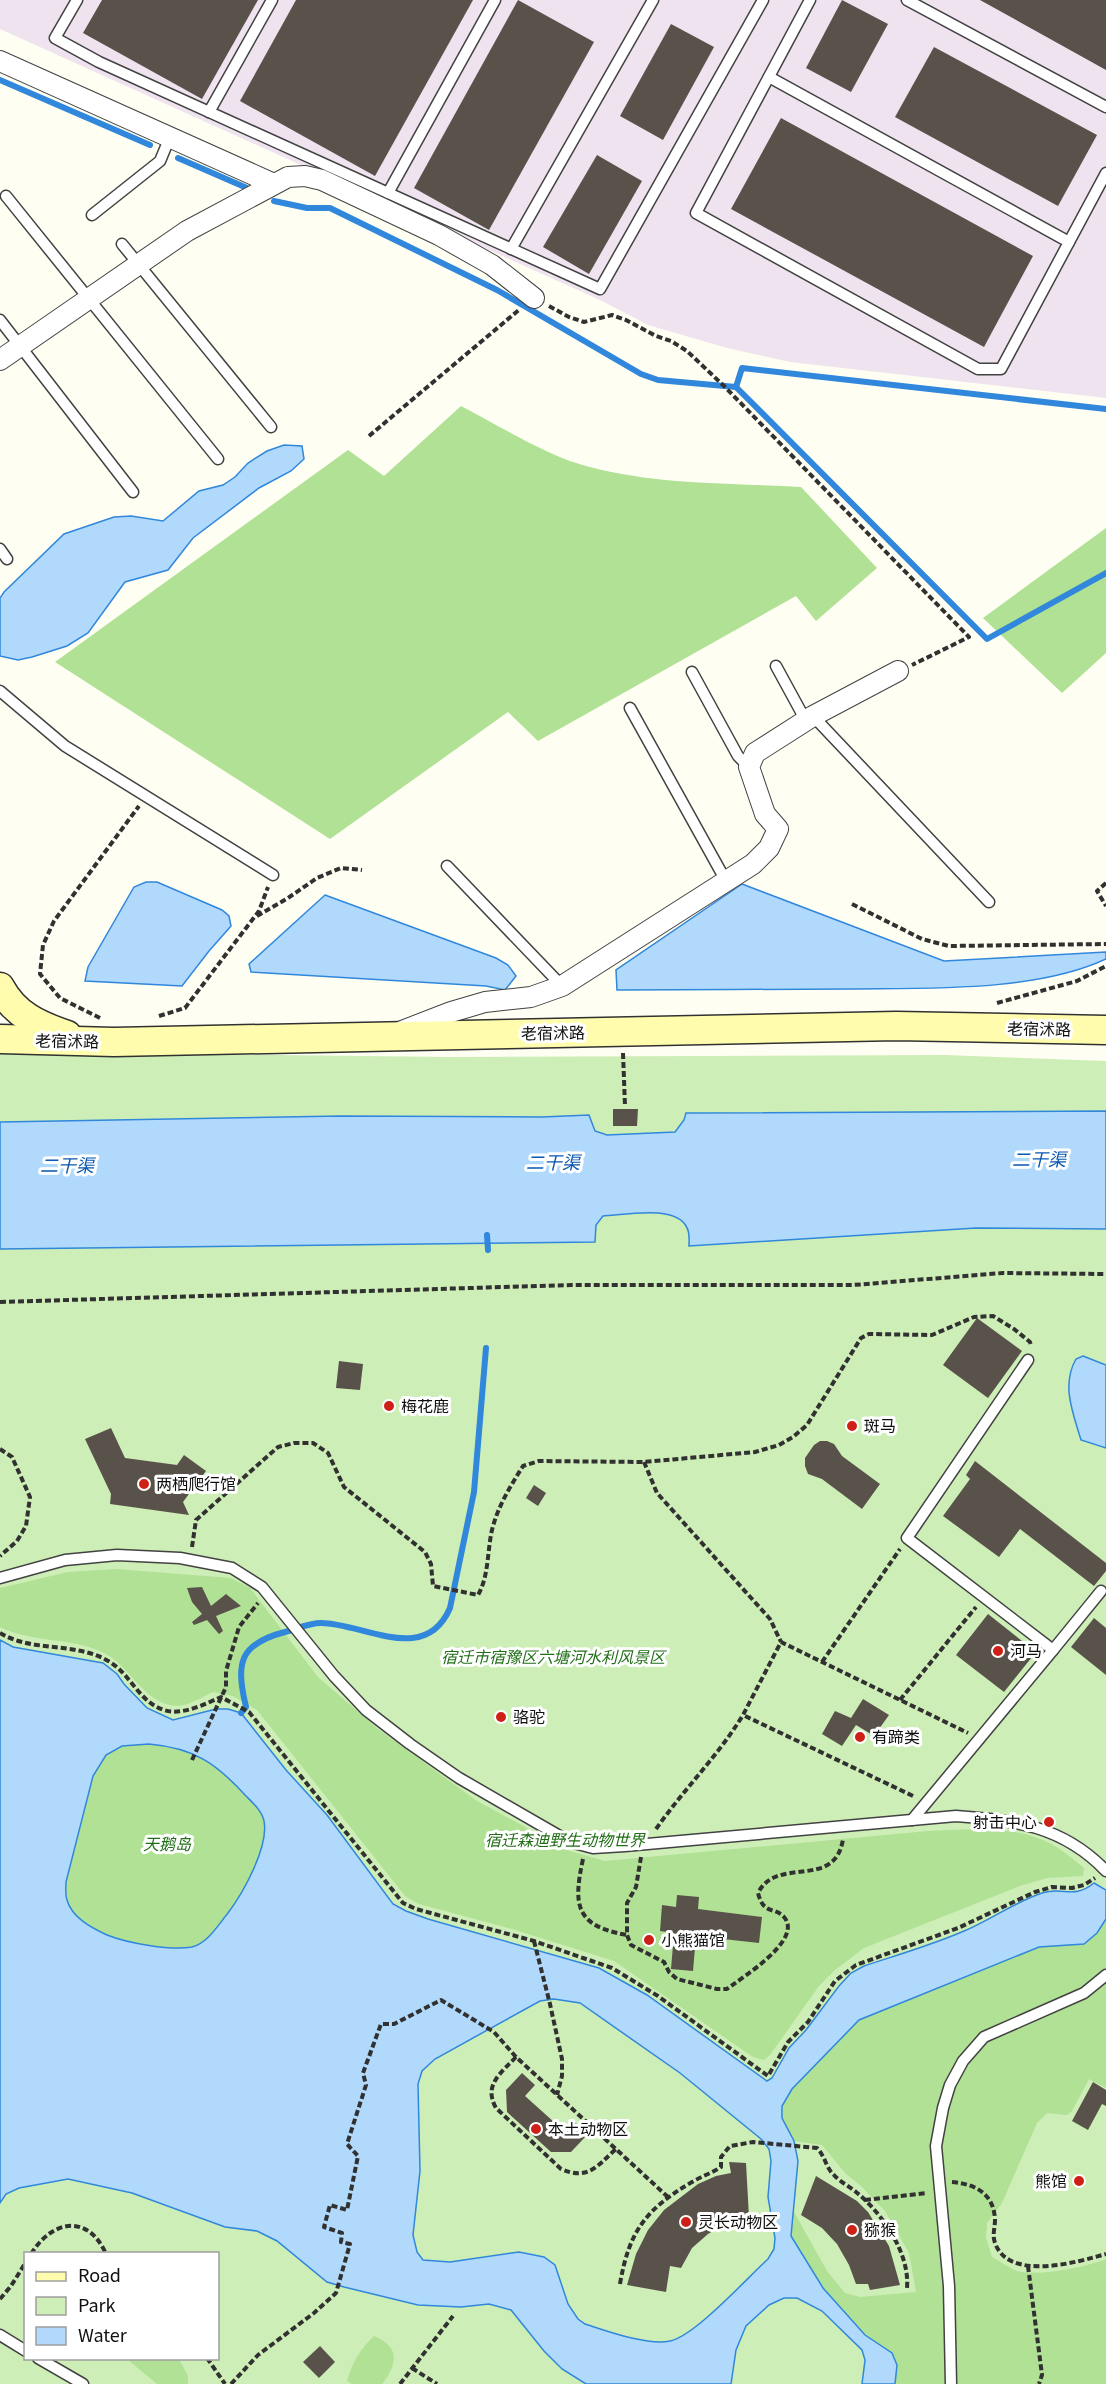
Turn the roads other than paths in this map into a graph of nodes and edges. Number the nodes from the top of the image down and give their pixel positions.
1 (77, 0) edge
2 (273, 0) edge
3 (495, 0) edge
4 (653, 0) edge
5 (763, 0) edge
6 (810, 0) edge
7 (908, 0) edge
8 (0, 61) edge
9 (769, 77) junction
10 (1106, 108) edge
11 (209, 112) junction
12 (170, 137) junction
13 (1106, 173) edge
14 (274, 184) junction
15 (388, 193) junction
16 (6, 196) dead end
17 (92, 215) dead end
18 (1069, 242) junction
19 (122, 244) dead end
20 (511, 249) junction
21 (139, 264) junction
22 (89, 298) junction
23 (534, 298) road end
24 (0, 320) edge
25 (20, 346) junction
26 (0, 360) edge
27 (271, 427) dead end
28 (218, 459) dead end
29 (133, 492) dead end
30 (0, 549) edge
31 (7, 559) dead end
32 (776, 666) dead end
33 (898, 671) road end
34 (692, 672) dead end
35 (0, 691) edge
36 (630, 708) dead end
37 (810, 718) junction
38 (750, 767) junction
39 (447, 867) dead end
40 (273, 875) road end
41 (726, 881) junction
42 (989, 902) dead end
43 (562, 986) junction
44 (0, 987) edge
45 (1106, 1030) edge
46 (389, 1036) junction
47 (0, 1038) edge
48 (86, 1042) junction
49 (1028, 1360) road end
50 (0, 1578) edge
51 (1101, 1591) dead end
52 (1053, 1650) junction
53 (912, 1820) junction
54 (1105, 1871) edge
55 (1106, 1974) edge
56 (0, 2335) edge
57 (24, 2350) edge
58 (41, 2360) edge
59 (83, 2384) edge
60 (951, 2384) edge

1 - 11 lane
2 - 11 lane
3 - 15 lane
4 - 20 lane
5 - 20 lane
6 - 9 lane
7 - 10 lane
8 - 12 street
9 - 18 lane
9 - 18 lane
11 - 15 lane
12 - 14 street
12 - 17 lane
13 - 18 lane
14 - 21 street
14 - 23 street
15 - 20 lane
16 - 22 lane
19 - 21 lane
21 - 22 street
21 - 27 lane
22 - 25 street
22 - 28 lane
24 - 25 lane
25 - 26 street
25 - 29 lane
30 - 31 lane
32 - 37 lane
33 - 37 street
34 - 38 lane
35 - 40 lane
36 - 41 lane
37 - 38 street
37 - 42 lane
38 - 41 street
39 - 43 lane
41 - 43 street
43 - 46 street
44 - 48 main road
45 - 46 main road, 老宿沭路
46 - 48 main road, 老宿沭路
47 - 48 main road, 老宿沭路
49 - 52 lane
50 - 53 lane
51 - 52 lane
52 - 53 lane
53 - 54 lane
55 - 60 lane
56 - 57 lane
58 - 59 lane

